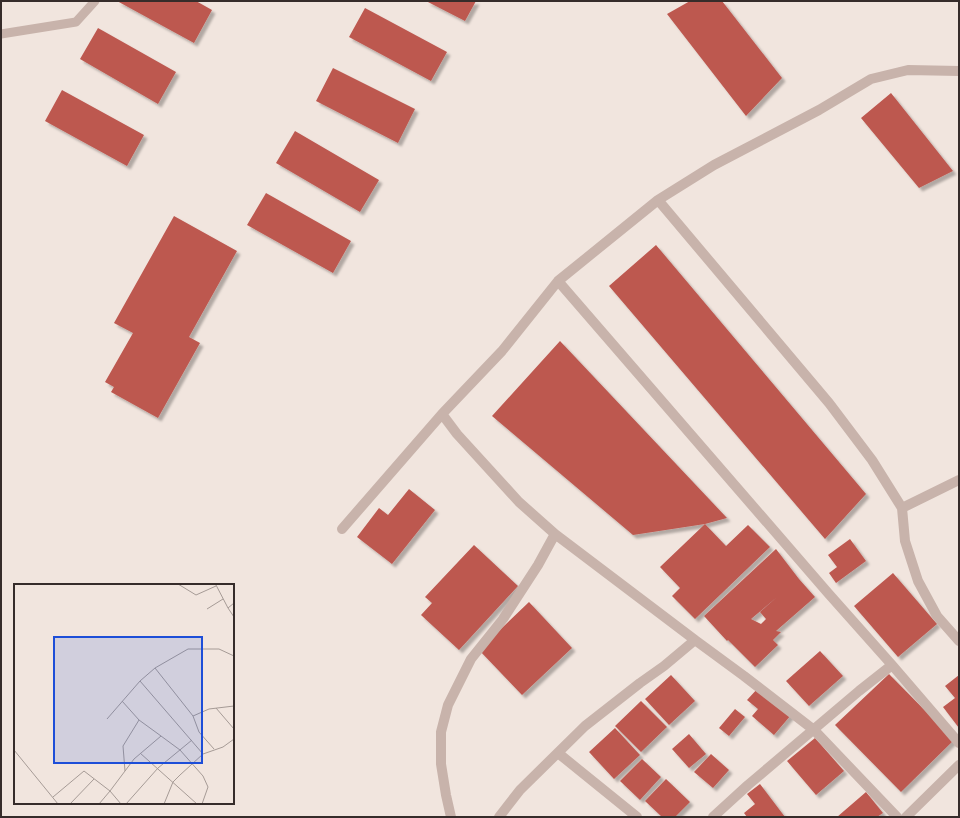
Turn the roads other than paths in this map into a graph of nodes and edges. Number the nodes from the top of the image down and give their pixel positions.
1 (94, 1) edge
2 (1, 34) edge
3 (959, 71) edge
4 (658, 200) junction
5 (558, 281) junction
6 (442, 414) junction
7 (959, 480) edge
8 (902, 508) junction
9 (342, 529) dead end
10 (555, 534) junction
11 (695, 640) junction
12 (959, 641) edge
13 (892, 665) junction
14 (814, 730) junction
15 (959, 744) edge
16 (558, 753) junction
17 (959, 765) edge
18 (451, 817) edge
19 (499, 817) edge
20 (637, 817) edge
21 (713, 817) edge
22 (897, 817) edge
23 (906, 817) edge

1 - 2 lane
3 - 4 street
4 - 5 street
4 - 8 street
5 - 6 street
5 - 13 street
6 - 9 street
6 - 10 street
7 - 8 street
8 - 12 street
10 - 11 street
10 - 18 street
11 - 14 street
11 - 16 street
13 - 14 street
13 - 15 street
14 - 21 street
14 - 22 street
16 - 19 street
16 - 20 street
17 - 23 street

